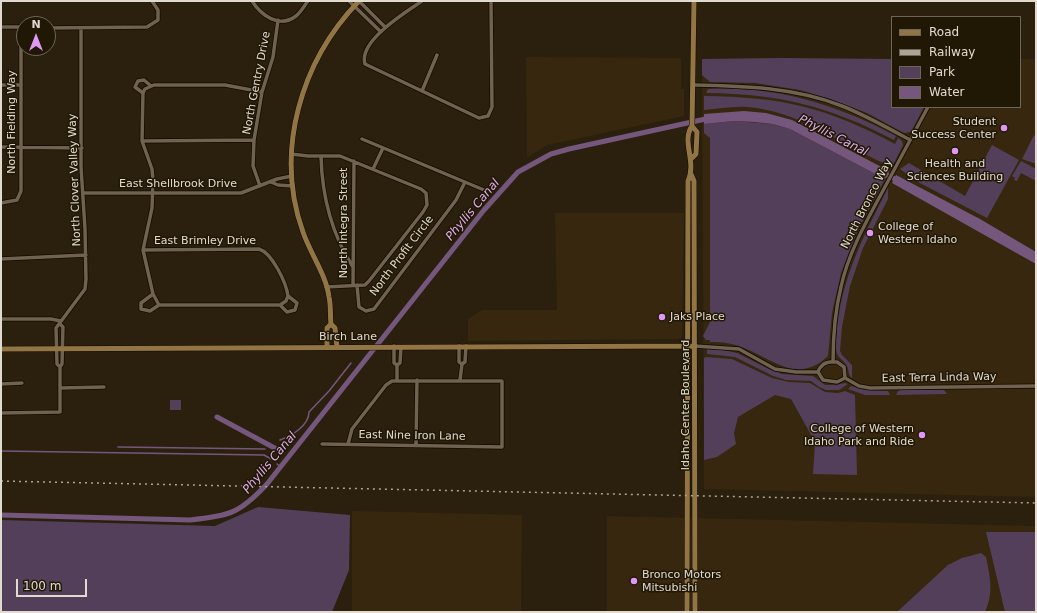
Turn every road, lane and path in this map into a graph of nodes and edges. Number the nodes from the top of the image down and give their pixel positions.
1 (152, 1) edge
2 (252, 1) edge
3 (308, 1) edge
4 (350, 1) edge
5 (359, 1) edge
6 (422, 1) edge
7 (491, 1) edge
8 (694, 1) edge
9 (354, 6) junction
10 (278, 20) junction
11 (1, 27) edge
12 (16, 27) edge
13 (385, 27) junction
14 (56, 28) edge
15 (81, 28) junction
16 (381, 32) junction
17 (22, 56) edge
18 (437, 56) dead end
19 (1, 85) edge
20 (21, 85) junction
21 (693, 85) junction
22 (151, 86) junction
23 (422, 91) junction
24 (262, 92) junction
25 (143, 93) junction
26 (927, 108) edge
27 (692, 126) junction
28 (362, 139) dead end
29 (254, 140) junction
30 (910, 140) junction
31 (142, 141) junction
32 (1, 147) edge
33 (21, 147) junction
34 (82, 148) junction
35 (383, 148) junction
36 (292, 154) junction
37 (321, 156) junction
38 (692, 158) junction
39 (354, 161) junction
40 (373, 169) junction
41 (691, 174) junction
42 (292, 176) junction
43 (271, 182) junction
44 (465, 182) junction
45 (260, 186) junction
46 (293, 186) junction
47 (484, 190) dead end
48 (82, 193) junction
49 (153, 194) junction
50 (1, 203) edge
51 (143, 250) junction
52 (86, 255) junction
53 (1, 259) edge
54 (353, 267) junction
55 (355, 285) junction
56 (326, 286) junction
57 (153, 294) junction
58 (288, 296) junction
59 (159, 305) junction
60 (280, 305) junction
61 (1, 319) edge
62 (60, 322) junction
63 (331, 324) junction
64 (394, 346) junction
65 (401, 346) junction
66 (459, 346) junction
67 (466, 346) junction
68 (687, 346) junction
69 (695, 346) junction
70 (327, 347) junction
71 (337, 347) junction
72 (56, 348) junction
73 (63, 348) junction
74 (1, 349) edge
75 (833, 362) junction
76 (462, 364) junction
77 (398, 365) junction
78 (60, 367) junction
79 (818, 372) junction
80 (845, 378) junction
81 (397, 380) junction
82 (417, 380) junction
83 (460, 380) junction
84 (22, 383) dead end
85 (1, 384) edge
86 (1036, 386) edge
87 (104, 387) dead end
88 (60, 388) junction
89 (1, 413) edge
90 (322, 444) dead end
91 (348, 444) junction
92 (416, 446) junction
93 (687, 612) edge
94 (695, 612) edge

1 - 15 street
2 - 10 street
3 - 10 street, North Gentry Drive
4 - 9 street
5 - 9 street
5 - 13 street
6 - 13 street
7 - 23 street
8 - 21 street, Idaho Center Boulevard
9 - 16 street
9 - 36 street
10 - 24 street, North Gentry Drive
11 - 12 street
13 - 16 street
14 - 15 street
15 - 34 street, North Clover Valley Way
16 - 23 street
17 - 20 street, North Fielding Way
18 - 23 street
19 - 20 street
20 - 33 street, North Fielding Way
21 - 27 street, Idaho Center Boulevard
21 - 30 street
22 - 24 street
22 - 25 street
22 - 25 street
24 - 29 street, North Gentry Drive
25 - 31 street
26 - 30 street, North Bronco Way
27 - 38 street, Idaho Center Boulevard
27 - 38 street, Idaho Center Boulevard
28 - 35 street
29 - 31 street
29 - 45 street, North Gentry Drive
30 - 75 street, North Bronco Way
31 - 49 street
32 - 33 street
33 - 34 street
33 - 50 street, North Fielding Way
34 - 48 street, North Clover Valley Way
35 - 40 street
35 - 44 street
36 - 37 street
36 - 42 street
37 - 39 street
37 - 54 street
38 - 41 street, Idaho Center Boulevard
39 - 40 street
39 - 54 street, North Integra Street
40 - 55 street
41 - 68 street, Idaho Center Boulevard
41 - 69 street, Idaho Center Boulevard
42 - 43 street, East Shellbrook Drive
42 - 46 street
43 - 45 street, East Shellbrook Drive
43 - 46 street
44 - 47 street
44 - 55 street, North Profit Circle
45 - 49 street, East Shellbrook Drive
46 - 56 street
48 - 49 street, East Shellbrook Drive
48 - 52 street, North Clover Valley Way
49 - 51 street
51 - 57 street
51 - 58 street, East Brimley Drive
52 - 53 street
52 - 62 street, North Clover Valley Way
54 - 55 street, North Integra Street
55 - 56 street
56 - 63 street
57 - 59 street
57 - 59 street
58 - 60 street
58 - 60 street
59 - 60 street
61 - 62 street
62 - 72 street, North Clover Valley Way
62 - 73 street
63 - 70 street
63 - 71 street
64 - 65 street, Birch Lane
64 - 71 street, Birch Lane
64 - 77 street
65 - 66 street, Birch Lane
65 - 77 street
66 - 67 street, Birch Lane
66 - 76 street
67 - 68 street, Birch Lane
67 - 76 street
68 - 69 street, Birch Lane
68 - 93 street, Idaho Center Boulevard
69 - 79 street
69 - 94 street, Idaho Center Boulevard
70 - 71 street, Birch Lane
70 - 73 street, Birch Lane
72 - 73 street, Birch Lane
72 - 74 street, Birch Lane
72 - 78 street, North Clover Valley Way
73 - 78 street
75 - 79 street
75 - 80 street
76 - 83 street
77 - 81 street
78 - 88 street
79 - 80 street
80 - 86 street, East Terra Linda Way
81 - 82 street
81 - 91 street
82 - 83 street
82 - 92 street
83 - 92 street, East Nine Iron Lane
84 - 85 street
87 - 88 street
88 - 89 street
90 - 91 street, East Nine Iron Lane
91 - 92 street, East Nine Iron Lane

